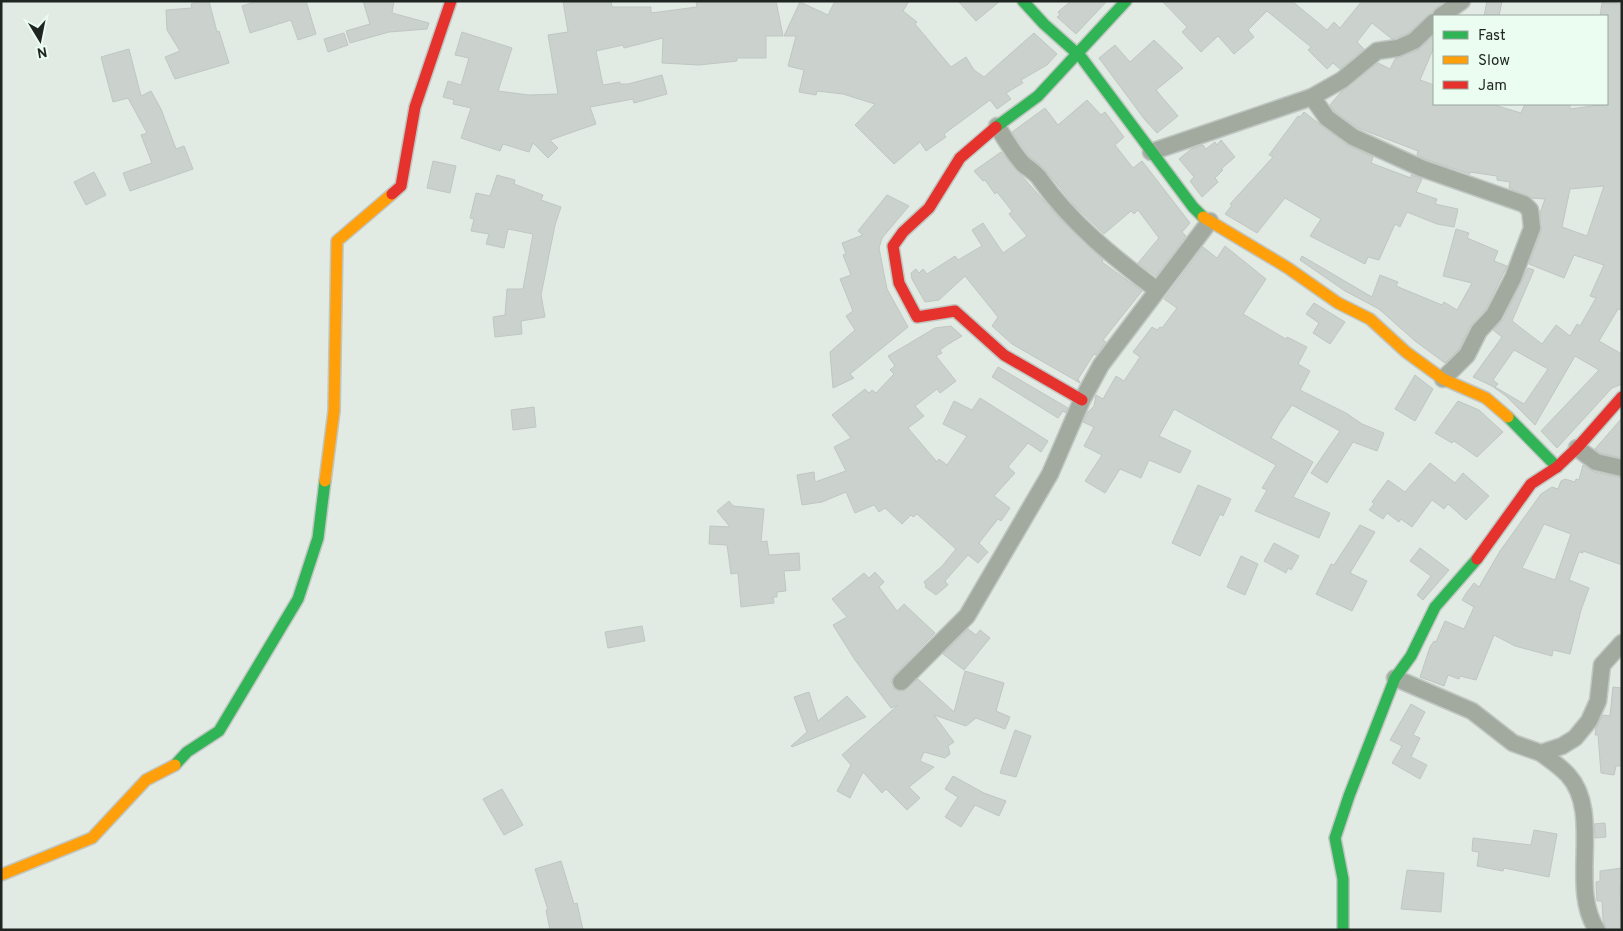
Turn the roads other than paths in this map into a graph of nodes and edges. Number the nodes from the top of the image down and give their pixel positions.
1 (451, 1) edge
2 (1023, 1) edge
3 (1126, 1) edge
4 (1462, 1) edge
5 (1442, 15) edge
6 (1433, 23) edge
7 (1076, 52) junction
8 (1312, 97) junction
9 (997, 126) junction
10 (1151, 152) junction
11 (1210, 221) junction
12 (1156, 290) junction
13 (1443, 379) junction
14 (1622, 397) edge
15 (1082, 400) junction
16 (1577, 448) junction
17 (1557, 466) junction
18 (1622, 468) edge
19 (1622, 643) edge
20 (1395, 678) junction
21 (902, 682) dead end
22 (1541, 753) junction
23 (1, 875) edge
24 (1342, 930) edge
25 (1598, 930) edge

1 - 23 street
2 - 7 street
3 - 7 street
4 - 5 street
6 - 8 street
7 - 9 street
7 - 10 street
8 - 10 street
8 - 13 street
9 - 12 street
9 - 15 street
10 - 11 street
11 - 12 street
11 - 13 street
12 - 15 street
13 - 17 street
14 - 16 street
15 - 21 street
16 - 17 street
16 - 18 street
17 - 20 street
19 - 22 street
20 - 22 street
20 - 24 street
22 - 25 street

